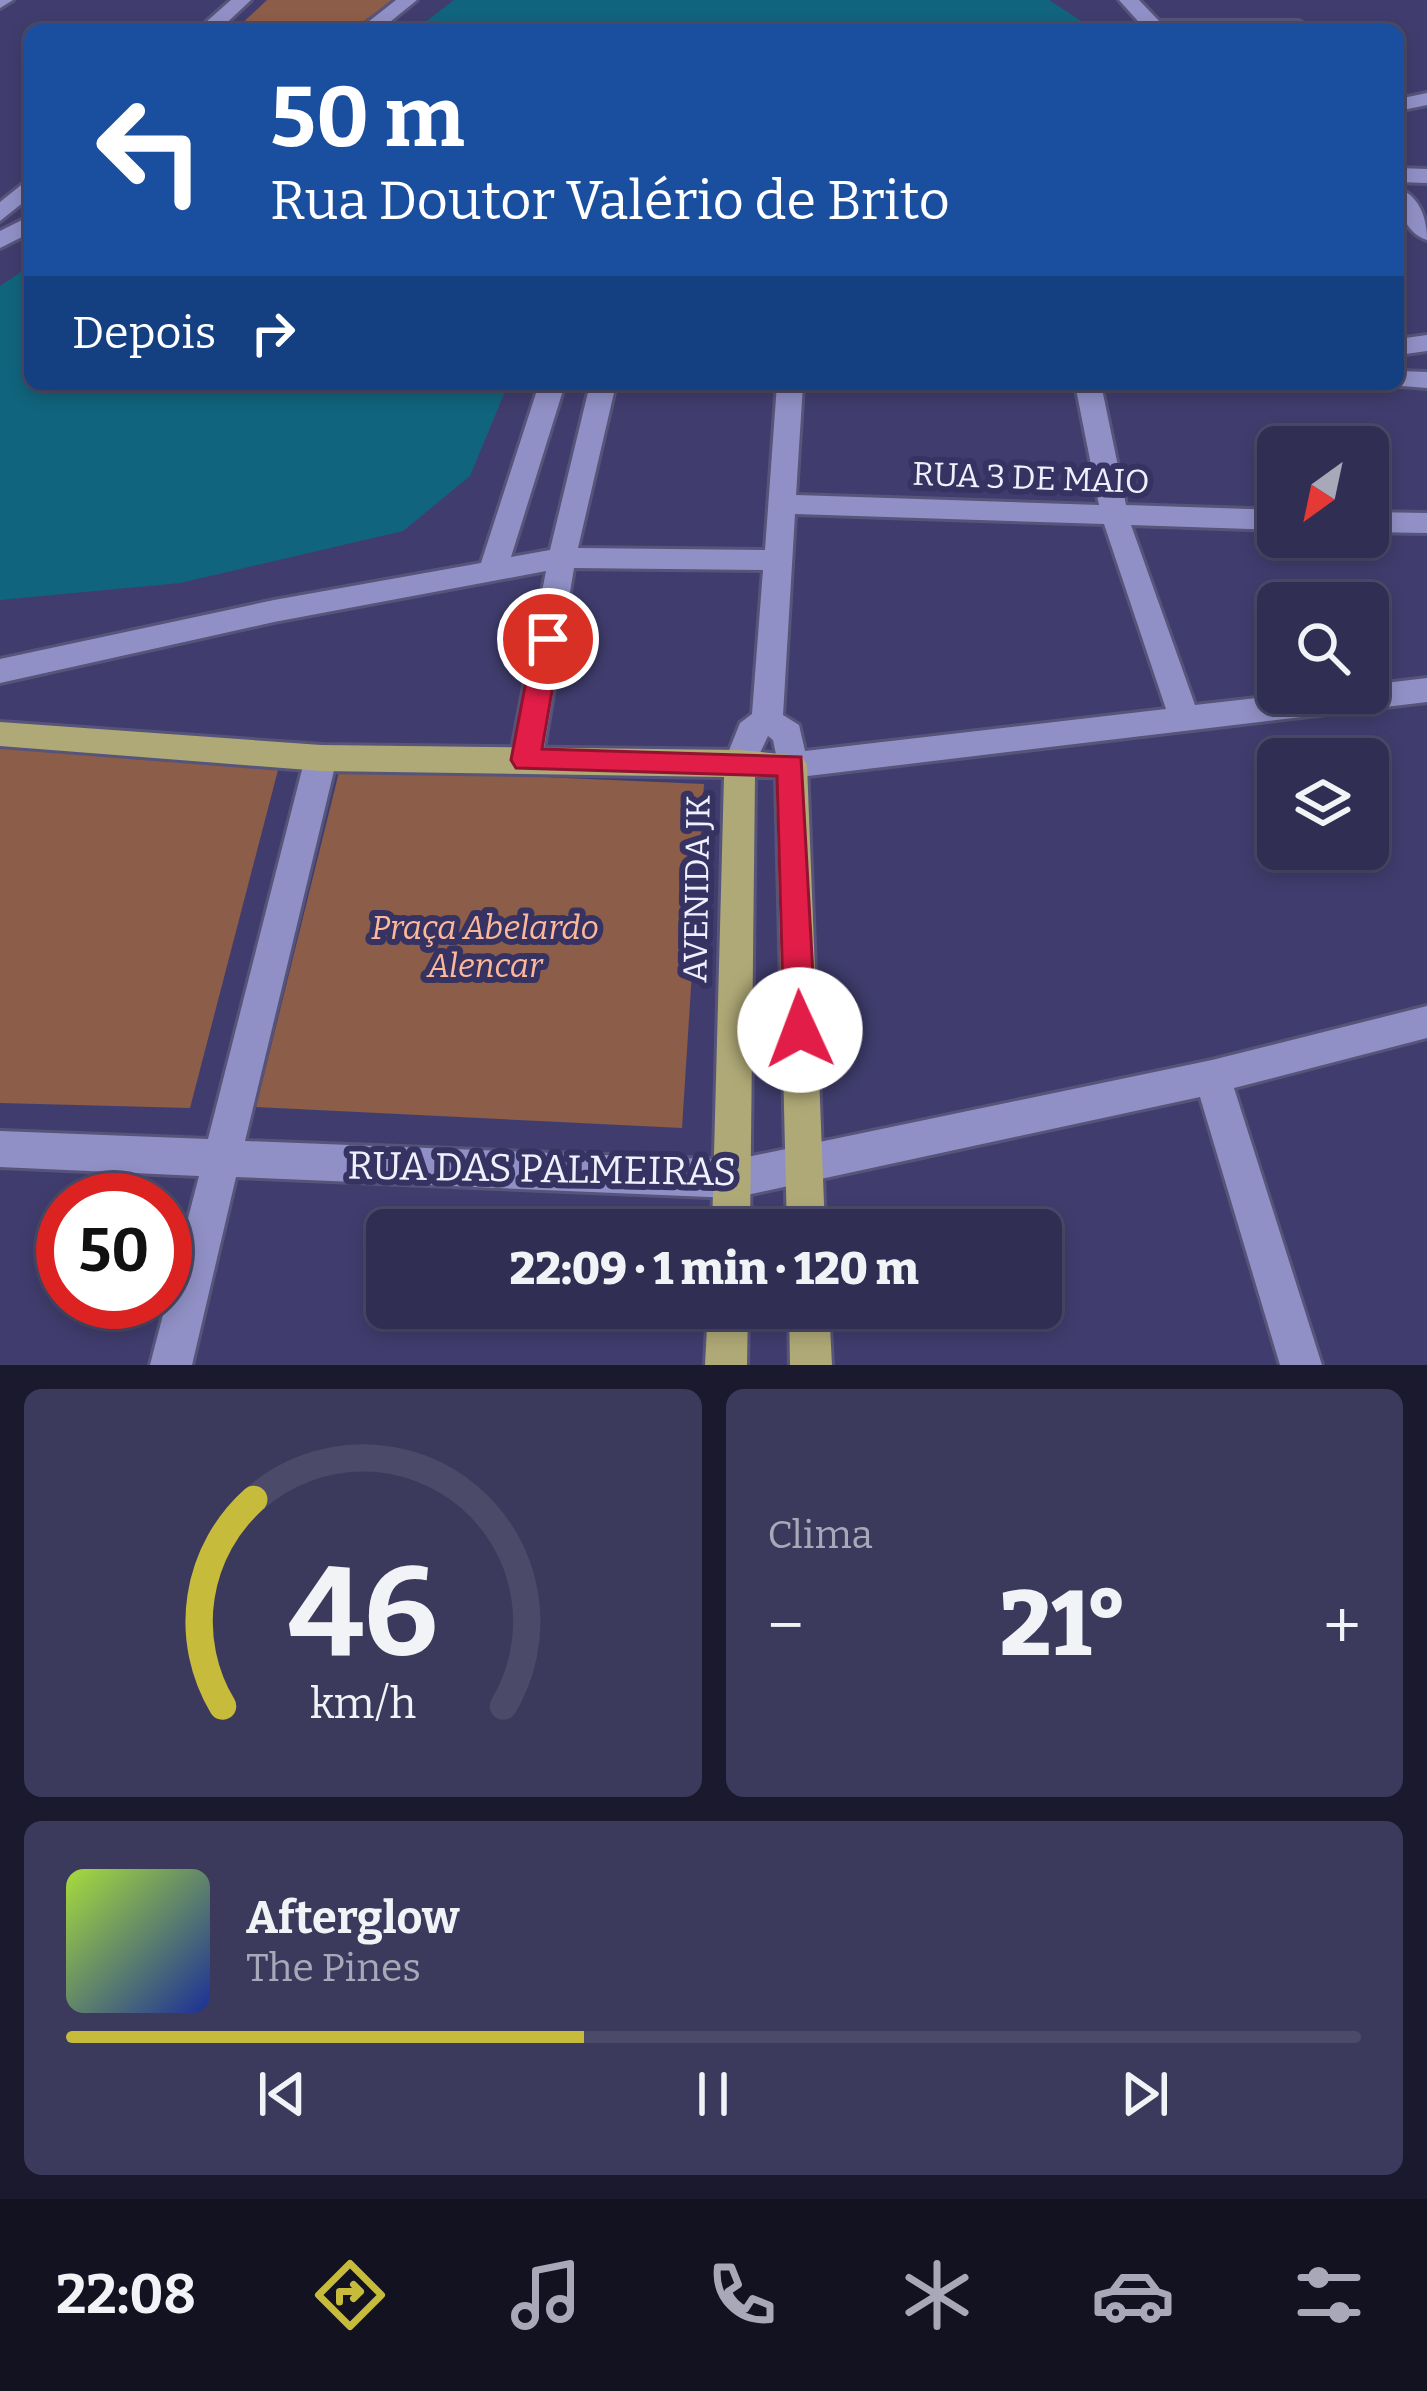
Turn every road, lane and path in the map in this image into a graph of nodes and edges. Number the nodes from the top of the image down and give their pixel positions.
1 (242, 0) edge
2 (408, 0) edge
3 (1128, 0) edge
4 (214, 24) edge
5 (376, 24) edge
6 (1151, 24) edge
7 (24, 190) edge
8 (1404, 202) edge
9 (0, 214) edge
10 (1427, 232) edge
11 (550, 390) edge
12 (602, 390) edge
13 (790, 390) edge
14 (1089, 390) edge
15 (782, 505) junction
16 (1115, 517) junction
17 (1257, 520) edge
18 (1389, 522) edge
19 (1427, 523) edge
20 (562, 558) junction
21 (777, 560) junction
22 (493, 569) junction
23 (0, 671) edge
24 (1427, 690) edge
25 (1185, 719) junction
26 (767, 720) junction
27 (0, 734) edge
28 (321, 758) junction
29 (526, 760) junction
30 (740, 763) junction
31 (791, 765) junction
32 (1427, 1022) edge
33 (1213, 1077) junction
34 (0, 1149) edge
35 (221, 1159) junction
36 (804, 1162) junction
37 (733, 1179) junction
38 (732, 1209) edge
39 (805, 1209) edge
40 (727, 1329) edge
41 (810, 1329) edge
42 (171, 1365) edge
43 (726, 1365) edge
44 (811, 1365) edge
45 (1301, 1365) edge

1 - 4 street
2 - 5 street
3 - 6 street
7 - 9 street
8 - 10 street
11 - 22 street
12 - 20 street
13 - 15 street
14 - 16 street
15 - 16 street, RUA 3 DE MAIO
15 - 21 street
16 - 17 street, RUA 3 DE MAIO
16 - 25 street
18 - 19 street
20 - 21 street
20 - 22 street
20 - 29 street
21 - 26 street
22 - 23 street
24 - 25 street
25 - 31 street
26 - 30 street, AVENIDA JK
26 - 31 street
27 - 28 main road
28 - 29 main road
28 - 35 street
29 - 30 main road
30 - 31 main road
30 - 37 main road, AVENIDA JK
31 - 36 main road
32 - 33 street, RUA DAS PALMEIRAS
33 - 36 street, RUA DAS PALMEIRAS
33 - 45 street
34 - 35 street, RUA DAS PALMEIRAS
35 - 37 street, RUA DAS PALMEIRAS
35 - 42 street
36 - 37 street, RUA DAS PALMEIRAS
36 - 39 main road
37 - 38 main road, AVENIDA JK
40 - 43 main road
41 - 44 main road

